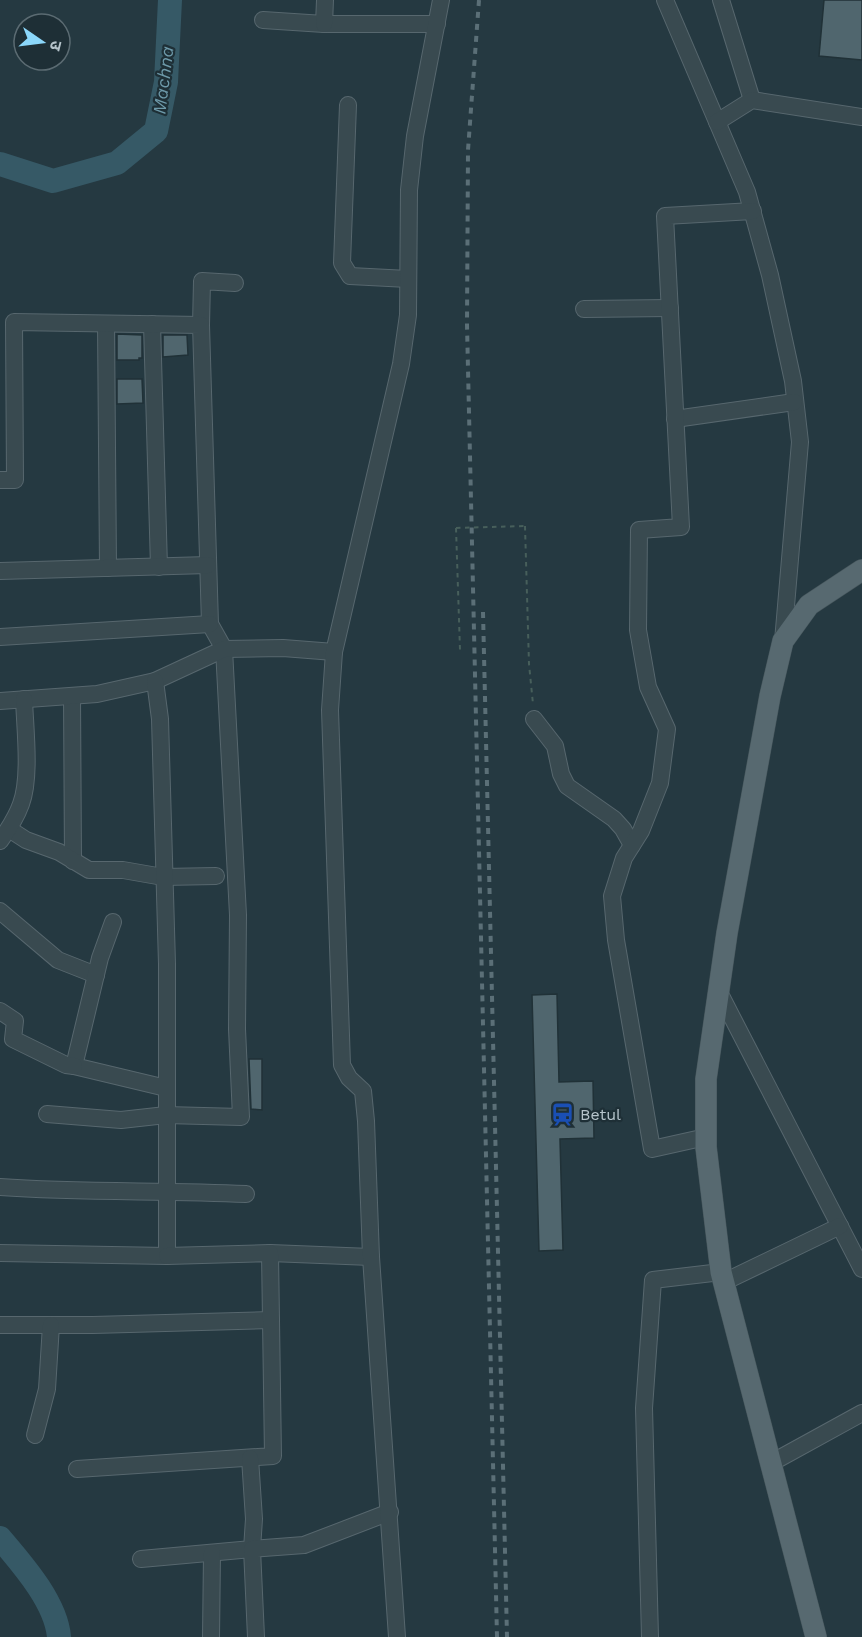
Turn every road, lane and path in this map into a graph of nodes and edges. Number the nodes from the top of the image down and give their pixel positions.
1 (326, 0) edge
2 (441, 0) edge
3 (665, 0) edge
4 (721, 0) edge
5 (264, 20) dead end
6 (324, 24) junction
7 (437, 24) junction
8 (752, 100) junction
9 (348, 105) dead end
10 (862, 117) edge
11 (717, 122) junction
12 (753, 211) junction
13 (408, 279) junction
14 (235, 283) dead end
15 (670, 308) junction
16 (584, 309) dead end
17 (106, 324) junction
18 (152, 324) junction
19 (201, 325) junction
20 (7, 394) edge
21 (794, 402) junction
22 (675, 419) junction
23 (0, 480) edge
24 (208, 565) junction
25 (159, 567) junction
26 (108, 568) junction
27 (862, 570) edge
28 (0, 571) edge
29 (210, 624) junction
30 (0, 637) edge
31 (783, 641) junction
32 (224, 649) junction
33 (460, 650) dead end
34 (334, 652) junction
35 (155, 681) junction
36 (72, 696) junction
37 (24, 699) junction
38 (0, 701) edge
39 (534, 719) joint
40 (5, 835) edge
41 (632, 845) junction
42 (73, 861) junction
43 (216, 876) dead end
44 (163, 877) junction
45 (0, 911) edge
46 (113, 922) dead end
47 (96, 975) junction
48 (719, 992) junction
49 (0, 1011) edge
50 (75, 1066) junction
51 (166, 1088) junction
52 (47, 1114) dead end
53 (166, 1115) junction
54 (706, 1137) junction
55 (0, 1187) edge
56 (166, 1191) junction
57 (246, 1194) dead end
58 (840, 1226) junction
59 (0, 1253) edge
60 (270, 1253) junction
61 (167, 1256) junction
62 (371, 1257) junction
63 (862, 1269) edge
64 (723, 1277) junction
65 (271, 1320) junction
66 (0, 1325) edge
67 (51, 1325) junction
68 (862, 1413) edge
69 (36, 1435) dead end
70 (250, 1458) junction
71 (771, 1463) junction
72 (77, 1469) dead end
73 (390, 1512) junction
74 (252, 1549) junction
75 (212, 1553) junction
76 (141, 1559) dead end
77 (211, 1637) edge
78 (256, 1637) edge
79 (397, 1637) edge
80 (650, 1637) edge
81 (816, 1637) edge

1 - 6 street
2 - 7 street
3 - 11 street
4 - 8 street
5 - 6 street
6 - 7 street
7 - 13 street
8 - 10 street
8 - 11 street
9 - 13 street
11 - 12 street
12 - 15 street
12 - 21 street
13 - 34 street
14 - 19 street
15 - 16 street
15 - 22 street
17 - 18 street
17 - 20 street
17 - 26 street
18 - 19 street
18 - 25 street
19 - 24 street
20 - 23 street
21 - 22 street
21 - 31 street
22 - 41 street
24 - 25 street
24 - 29 street
25 - 26 street
26 - 28 street
27 - 31 main road
29 - 30 street
29 - 32 street
31 - 48 main road
32 - 34 street
32 - 35 street
32 - 53 street
33 - 39 path, bridge
34 - 62 street
35 - 36 street
35 - 44 street
36 - 37 street
36 - 42 street
37 - 38 street
37 - 40 street
39 - 41 street
40 - 42 street
41 - 54 street
42 - 44 street
43 - 44 street
44 - 51 street
45 - 47 street
46 - 47 street
47 - 50 street
48 - 54 main road
48 - 58 street
49 - 50 street
50 - 51 street
51 - 53 street
52 - 53 street
53 - 56 street
54 - 64 main road
55 - 56 street
56 - 57 street
56 - 61 street
58 - 63 street
58 - 64 street
59 - 61 street
60 - 61 street
60 - 62 street
60 - 65 street
62 - 73 street
64 - 71 main road
64 - 80 street
65 - 67 street
65 - 70 street
66 - 67 street
67 - 69 street
68 - 71 street
70 - 72 street
70 - 74 street
71 - 81 main road
73 - 74 street
73 - 79 street
74 - 75 street
74 - 78 street
75 - 76 street
75 - 77 street

